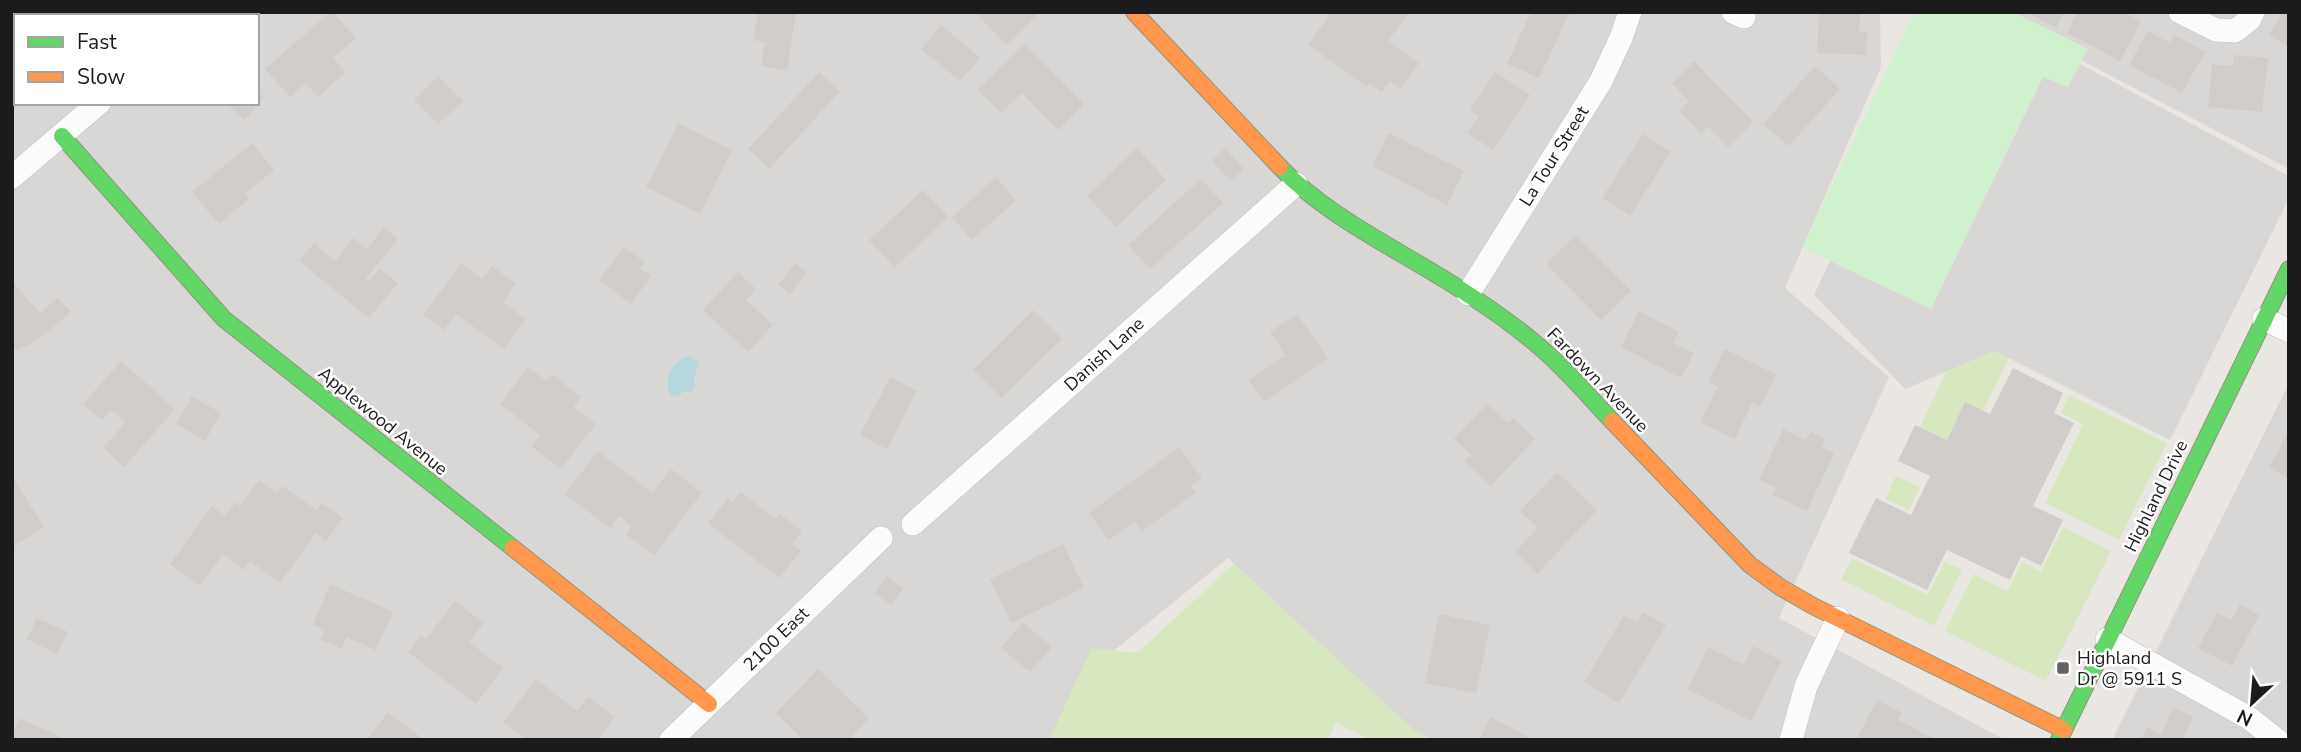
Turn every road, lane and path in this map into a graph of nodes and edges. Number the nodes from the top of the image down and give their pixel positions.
1 (1134, 12) edge
2 (1630, 12) edge
3 (2180, 12) edge
4 (2253, 12) edge
5 (97, 105) edge
6 (62, 136) junction
7 (12, 177) edge
8 (1296, 184) junction
9 (2289, 269) edge
10 (1468, 295) junction
11 (2264, 319) junction
12 (2289, 331) edge
13 (913, 524) dead end
14 (881, 538) dead end
15 (1838, 618) junction
16 (2107, 639) junction
17 (709, 705) junction
18 (2061, 735) edge
19 (671, 740) edge
20 (1790, 740) edge
21 (2277, 740) edge

1 - 8 street, Fardown Avenue
2 - 10 street, La Tour Street
3 - 4 street
5 - 6 street
6 - 7 street
6 - 17 street, Applewood Avenue
8 - 10 street, Fardown Avenue
8 - 13 street, Danish Lane
9 - 11 street, Highland Drive
10 - 15 street, Fardown Avenue
11 - 12 street
11 - 16 street, Highland Drive
14 - 17 street, 2100 East
15 - 18 street, Fardown Avenue
15 - 20 street
16 - 18 street, Highland Drive
16 - 21 street
17 - 19 street, 2100 East

